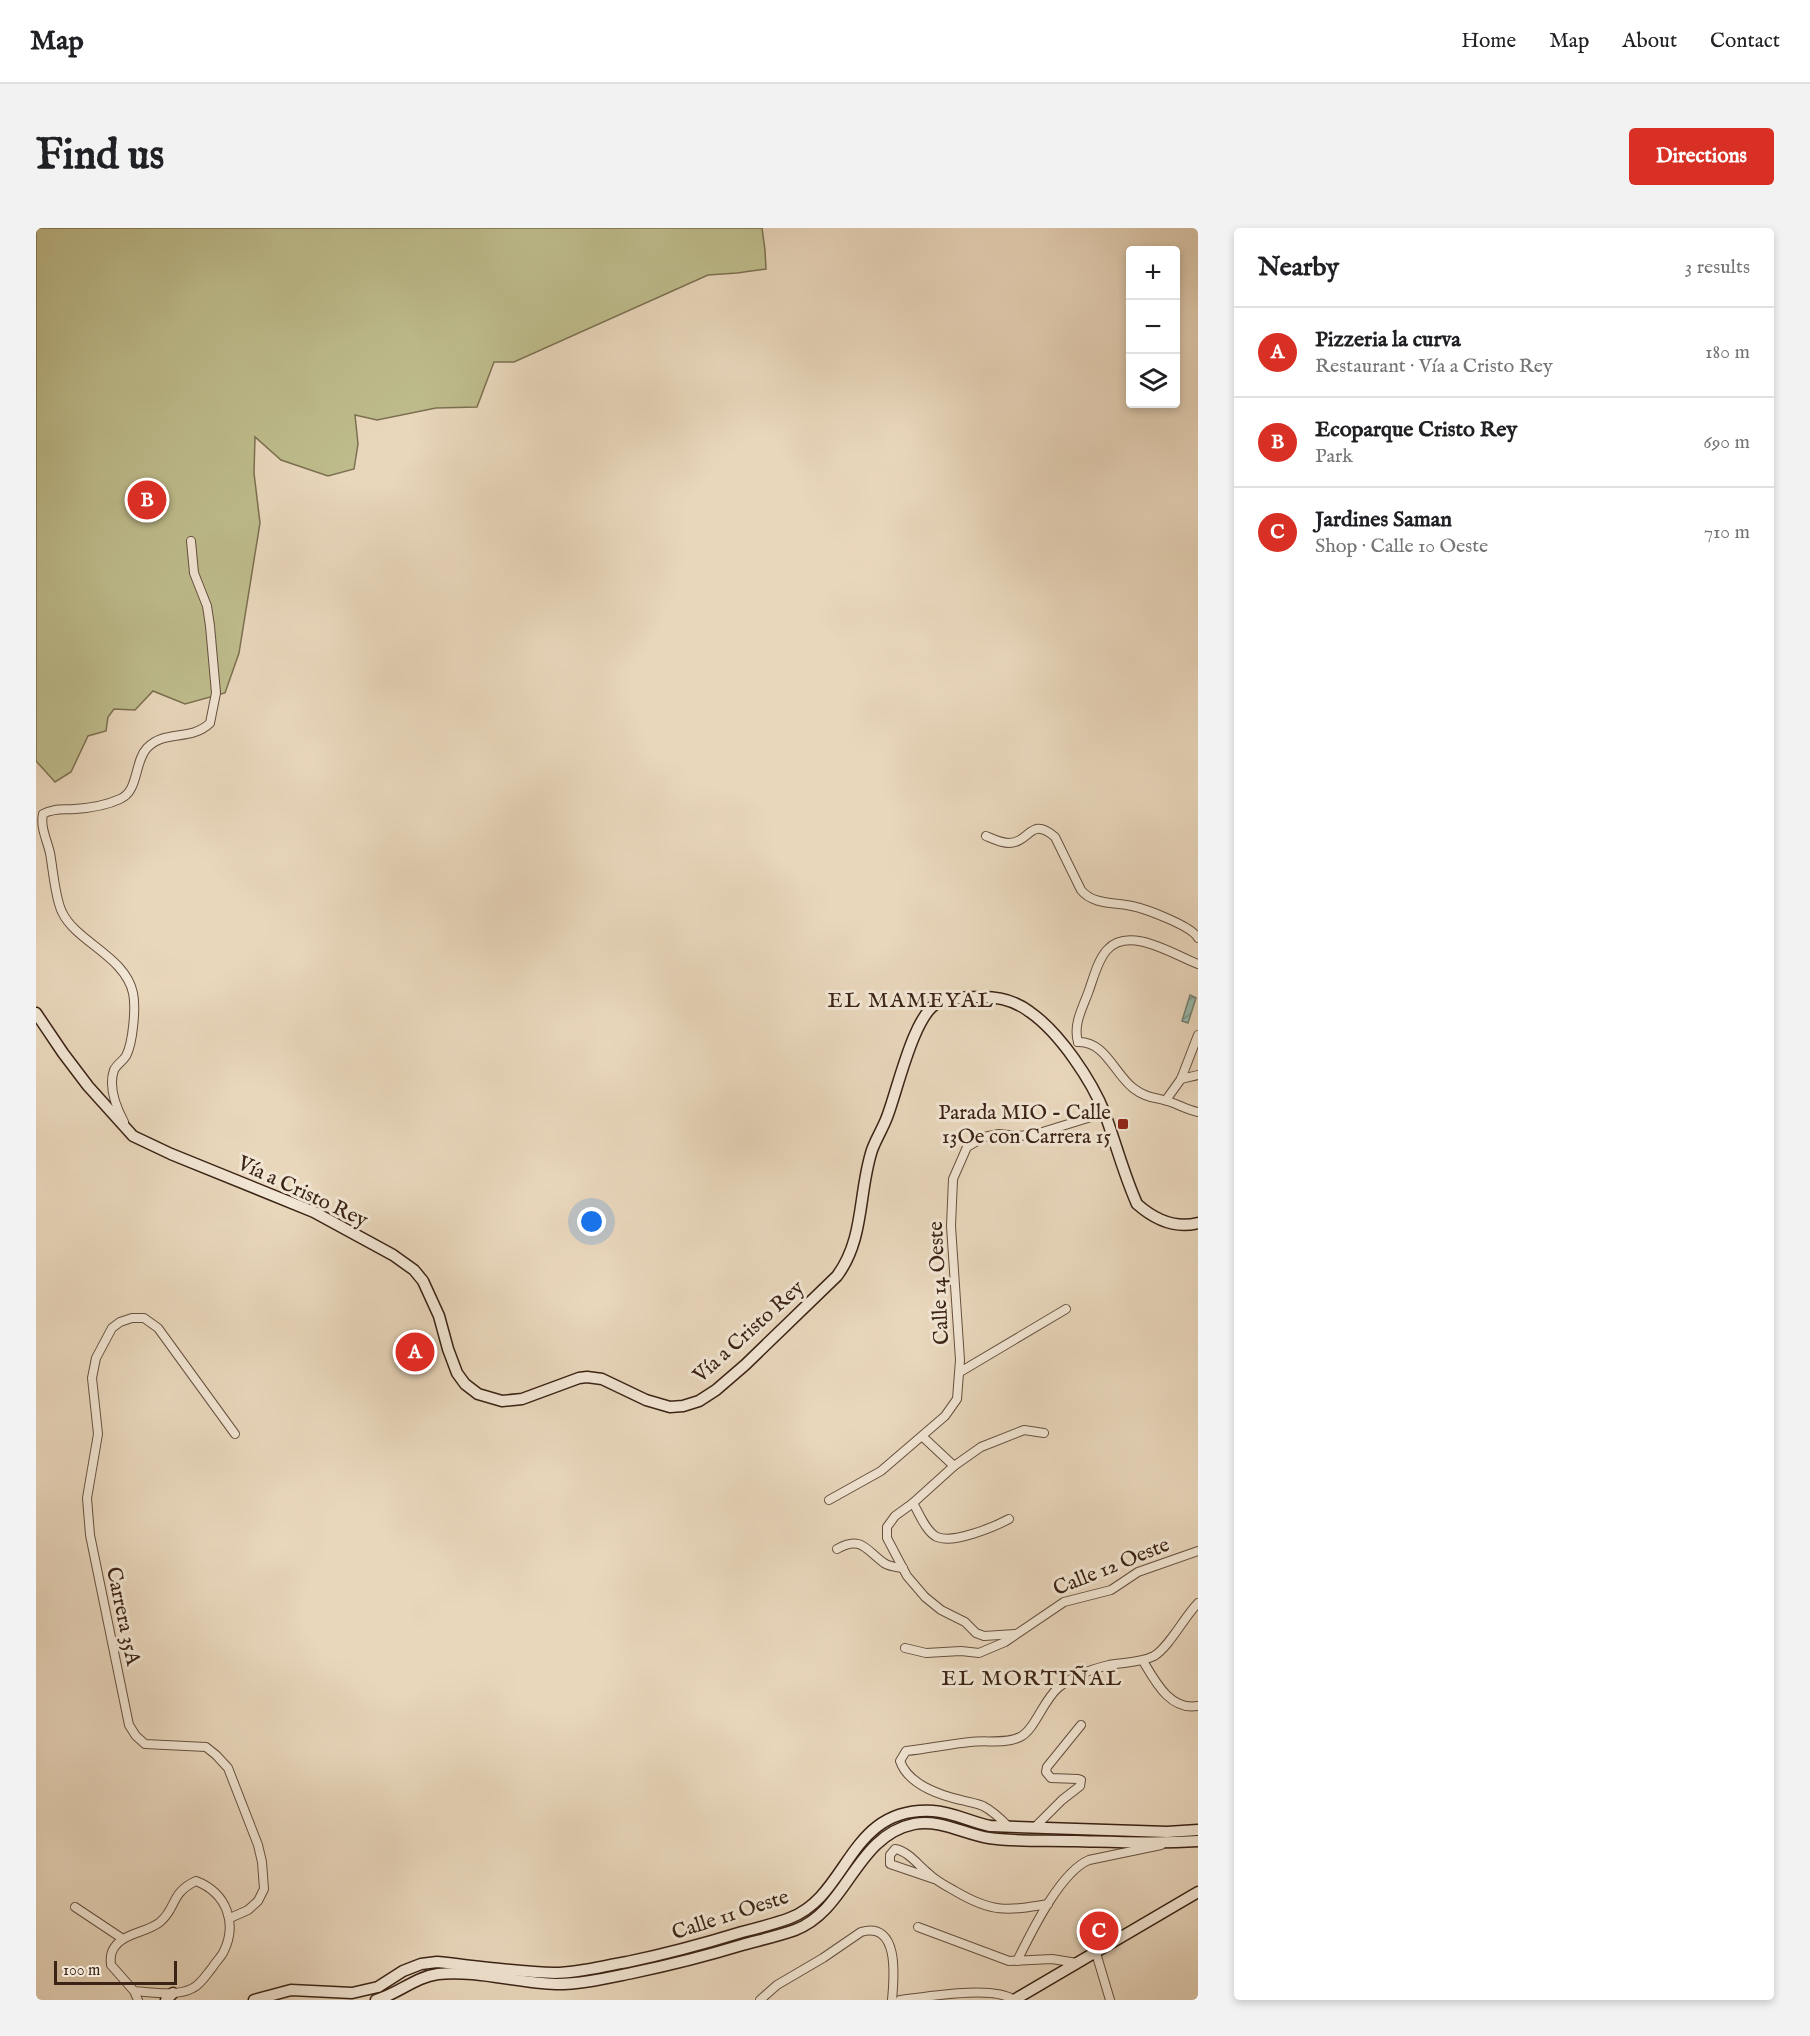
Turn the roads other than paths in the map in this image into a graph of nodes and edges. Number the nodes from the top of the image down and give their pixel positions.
1 (192, 541) dead end
2 (986, 836) dead end
3 (1198, 938) edge
4 (1198, 964) edge
5 (36, 1013) edge
6 (1198, 1035) edge
7 (1078, 1042) junction
8 (1069, 1053) junction
9 (1198, 1075) edge
10 (1181, 1079) junction
11 (1166, 1100) junction
12 (1198, 1112) edge
13 (1104, 1113) junction
14 (131, 1134) junction
15 (1198, 1223) edge
16 (1066, 1309) dead end
17 (960, 1372) junction
18 (1044, 1433) dead end
19 (235, 1434) dead end
20 (923, 1437) junction
21 (954, 1466) junction
22 (829, 1500) dead end
23 (913, 1503) junction
24 (1009, 1519) dead end
25 (837, 1549) dead end
26 (1198, 1551) edge
27 (903, 1568) junction
28 (1198, 1603) edge
29 (1015, 1634) junction
30 (905, 1648) dead end
31 (1143, 1661) junction
32 (1198, 1706) edge
33 (1081, 1725) dead end
34 (982, 1806) junction
35 (1051, 1811) junction
36 (973, 1822) junction
37 (1009, 1827) junction
38 (1035, 1827) junction
39 (1066, 1829) junction
40 (1198, 1830) edge
41 (1198, 1841) edge
42 (1168, 1843) junction
43 (934, 1878) junction
44 (1198, 1892) edge
45 (1048, 1904) junction
46 (75, 1906) dead end
47 (230, 1918) junction
48 (918, 1927) dead end
49 (123, 1939) junction
50 (1096, 1953) junction
51 (1017, 1961) junction
52 (1077, 1963) junction
53 (554, 1978) junction
54 (134, 1991) junction
55 (169, 1996) edge
56 (138, 2000) edge
57 (153, 2000) edge
58 (254, 2000) edge
59 (376, 2000) edge
60 (760, 2000) edge
61 (892, 2000) edge
62 (900, 2000) edge
63 (1014, 2000) edge
64 (1110, 2000) edge

1 - 14 street
2 - 3 street
4 - 7 street
5 - 14 street, Vía a Cristo Rey
6 - 10 street
7 - 8 street
7 - 11 street
8 - 13 street, Vía a Cristo Rey
8 - 14 street, Vía a Cristo Rey
9 - 10 street
10 - 11 street
11 - 12 street
13 - 15 street, Vía a Cristo Rey
13 - 17 street, Calle 14 Oeste
16 - 17 street
17 - 20 street, Calle 14 Oeste
18 - 21 street
19 - 47 street, Carrera 35A
20 - 21 street
20 - 22 street, Calle 14 Oeste
21 - 23 street
23 - 24 street
23 - 27 street
25 - 27 street
26 - 29 street, Calle 12 Oeste
27 - 29 street
28 - 31 street
29 - 30 street, Calle 12 Oeste
31 - 32 street
31 - 34 street
33 - 35 street
34 - 36 street
34 - 37 street
35 - 38 street
35 - 39 street
36 - 37 street, Calle 11 Oeste
36 - 53 street, Calle 11 Oeste
37 - 38 street, Calle 11 Oeste
38 - 39 street, Calle 11 Oeste
39 - 40 street, Calle 11 Oeste
41 - 42 street, Calle 11 Oeste
42 - 45 street
42 - 53 street, Calle 11 Oeste
43 - 43 street
43 - 45 street
44 - 50 street
45 - 51 street
46 - 49 street
47 - 49 street
47 - 55 street
48 - 51 street
49 - 54 street
50 - 52 street
50 - 64 street
51 - 52 street
52 - 63 street
53 - 58 street
53 - 59 street
54 - 55 street
54 - 56 street
55 - 57 street
60 - 61 street
62 - 63 street

